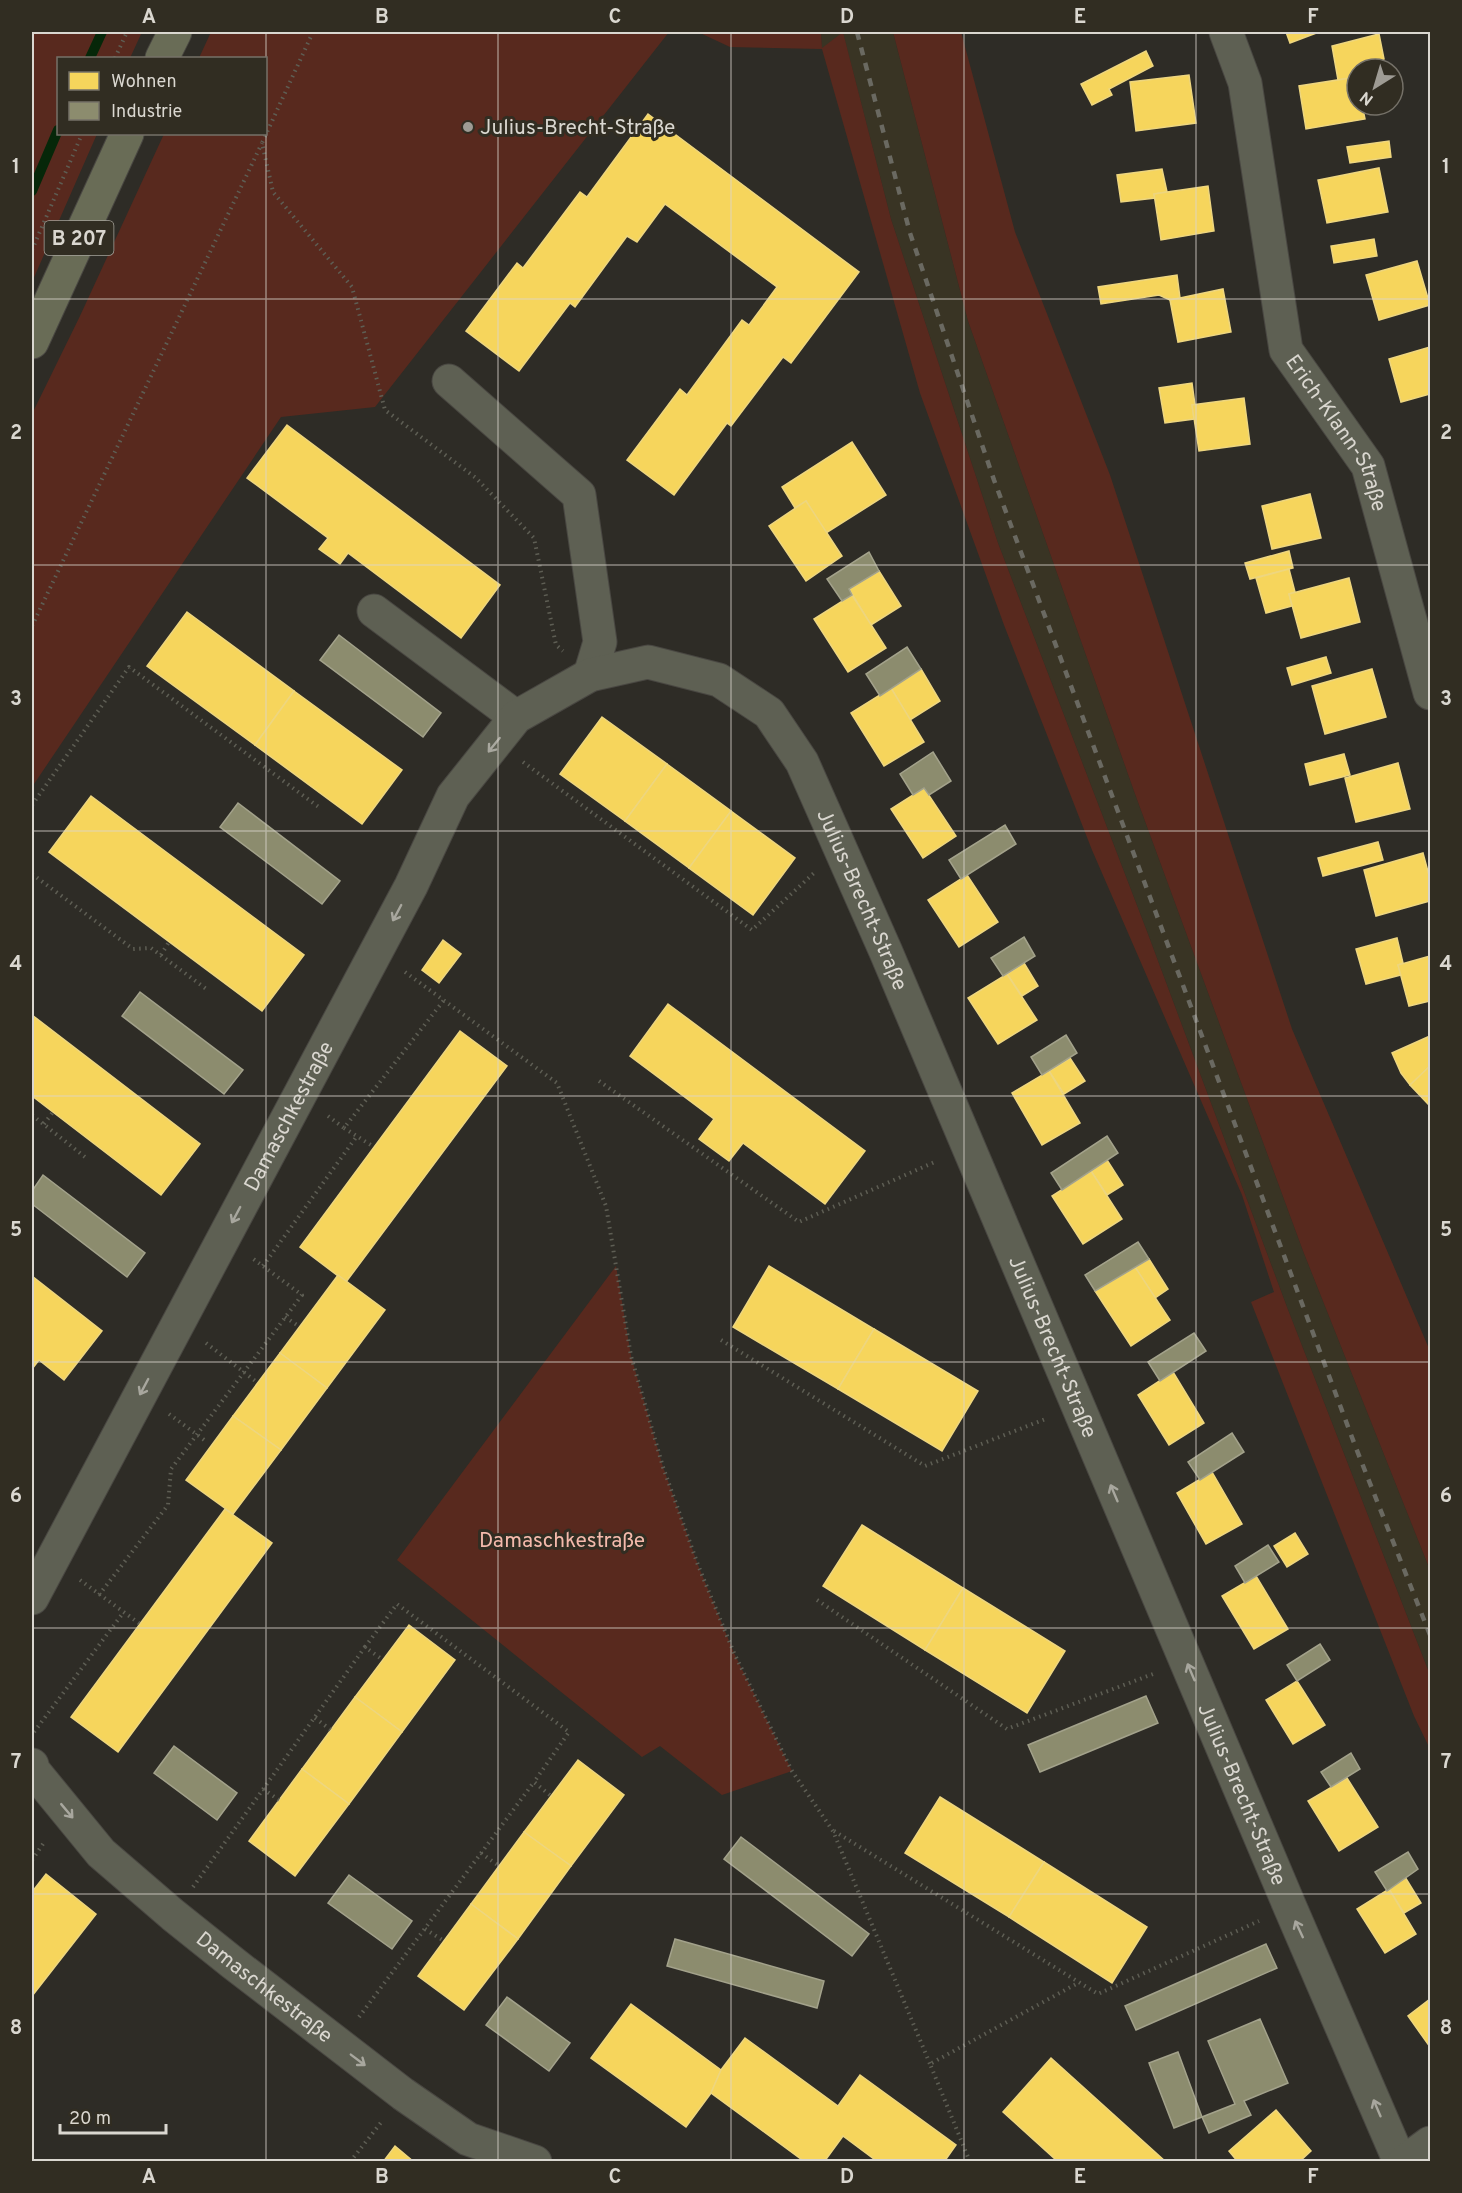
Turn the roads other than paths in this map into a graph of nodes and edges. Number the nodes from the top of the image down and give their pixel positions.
1 (175, 32) edge
2 (1226, 32) edge
3 (162, 57) edge
4 (128, 135) edge
5 (32, 342) edge
6 (449, 381) dead end
7 (374, 611) dead end
8 (590, 675) junction
9 (1431, 693) edge
10 (506, 730) junction
11 (32, 1598) edge
12 (32, 1765) edge
13 (1431, 2143) edge
14 (535, 2162) edge
15 (1402, 2162) edge

1 - 3 main road
2 - 9 street, Erich-Klann-Straße
4 - 5 main road, B 207
6 - 8 street
7 - 10 street
8 - 10 street, Damaschkestraße
15 -> 8 street, Julius-Brecht-Straße
10 -> 11 street, Damaschkestraße
12 -> 14 street, Damaschkestraße
13 - 15 street

